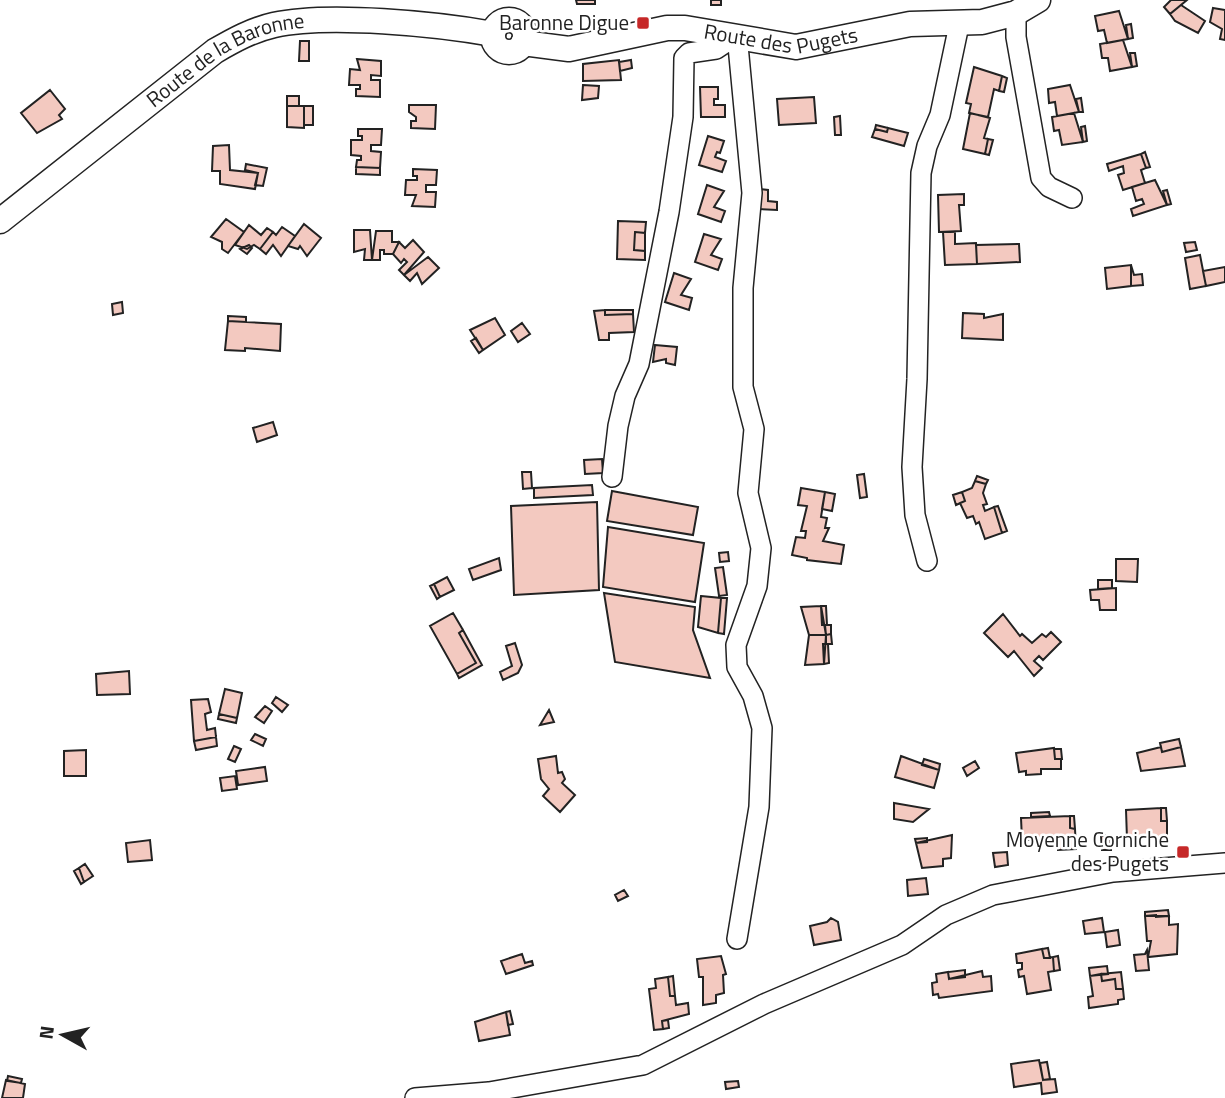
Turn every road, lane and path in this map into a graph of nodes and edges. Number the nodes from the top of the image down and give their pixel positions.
1 (1038, 0) edge
2 (1016, 13) junction
3 (510, 20) edge
4 (959, 25) junction
5 (737, 35) junction
6 (1072, 198) dead end
7 (0, 221) edge
8 (612, 477) dead end
9 (927, 561) dead end
10 (1225, 863) edge
11 (737, 939) dead end
12 (415, 1098) edge

1 - 2 main road, Route des Pugets
2 - 4 main road, Route des Pugets
2 - 6 street
3 - 5 main road, Route des Pugets
3 - 7 main road, Route de la Baronne
4 - 5 main road, Route des Pugets
4 - 9 street
5 - 8 street
5 - 11 street
10 - 12 street

